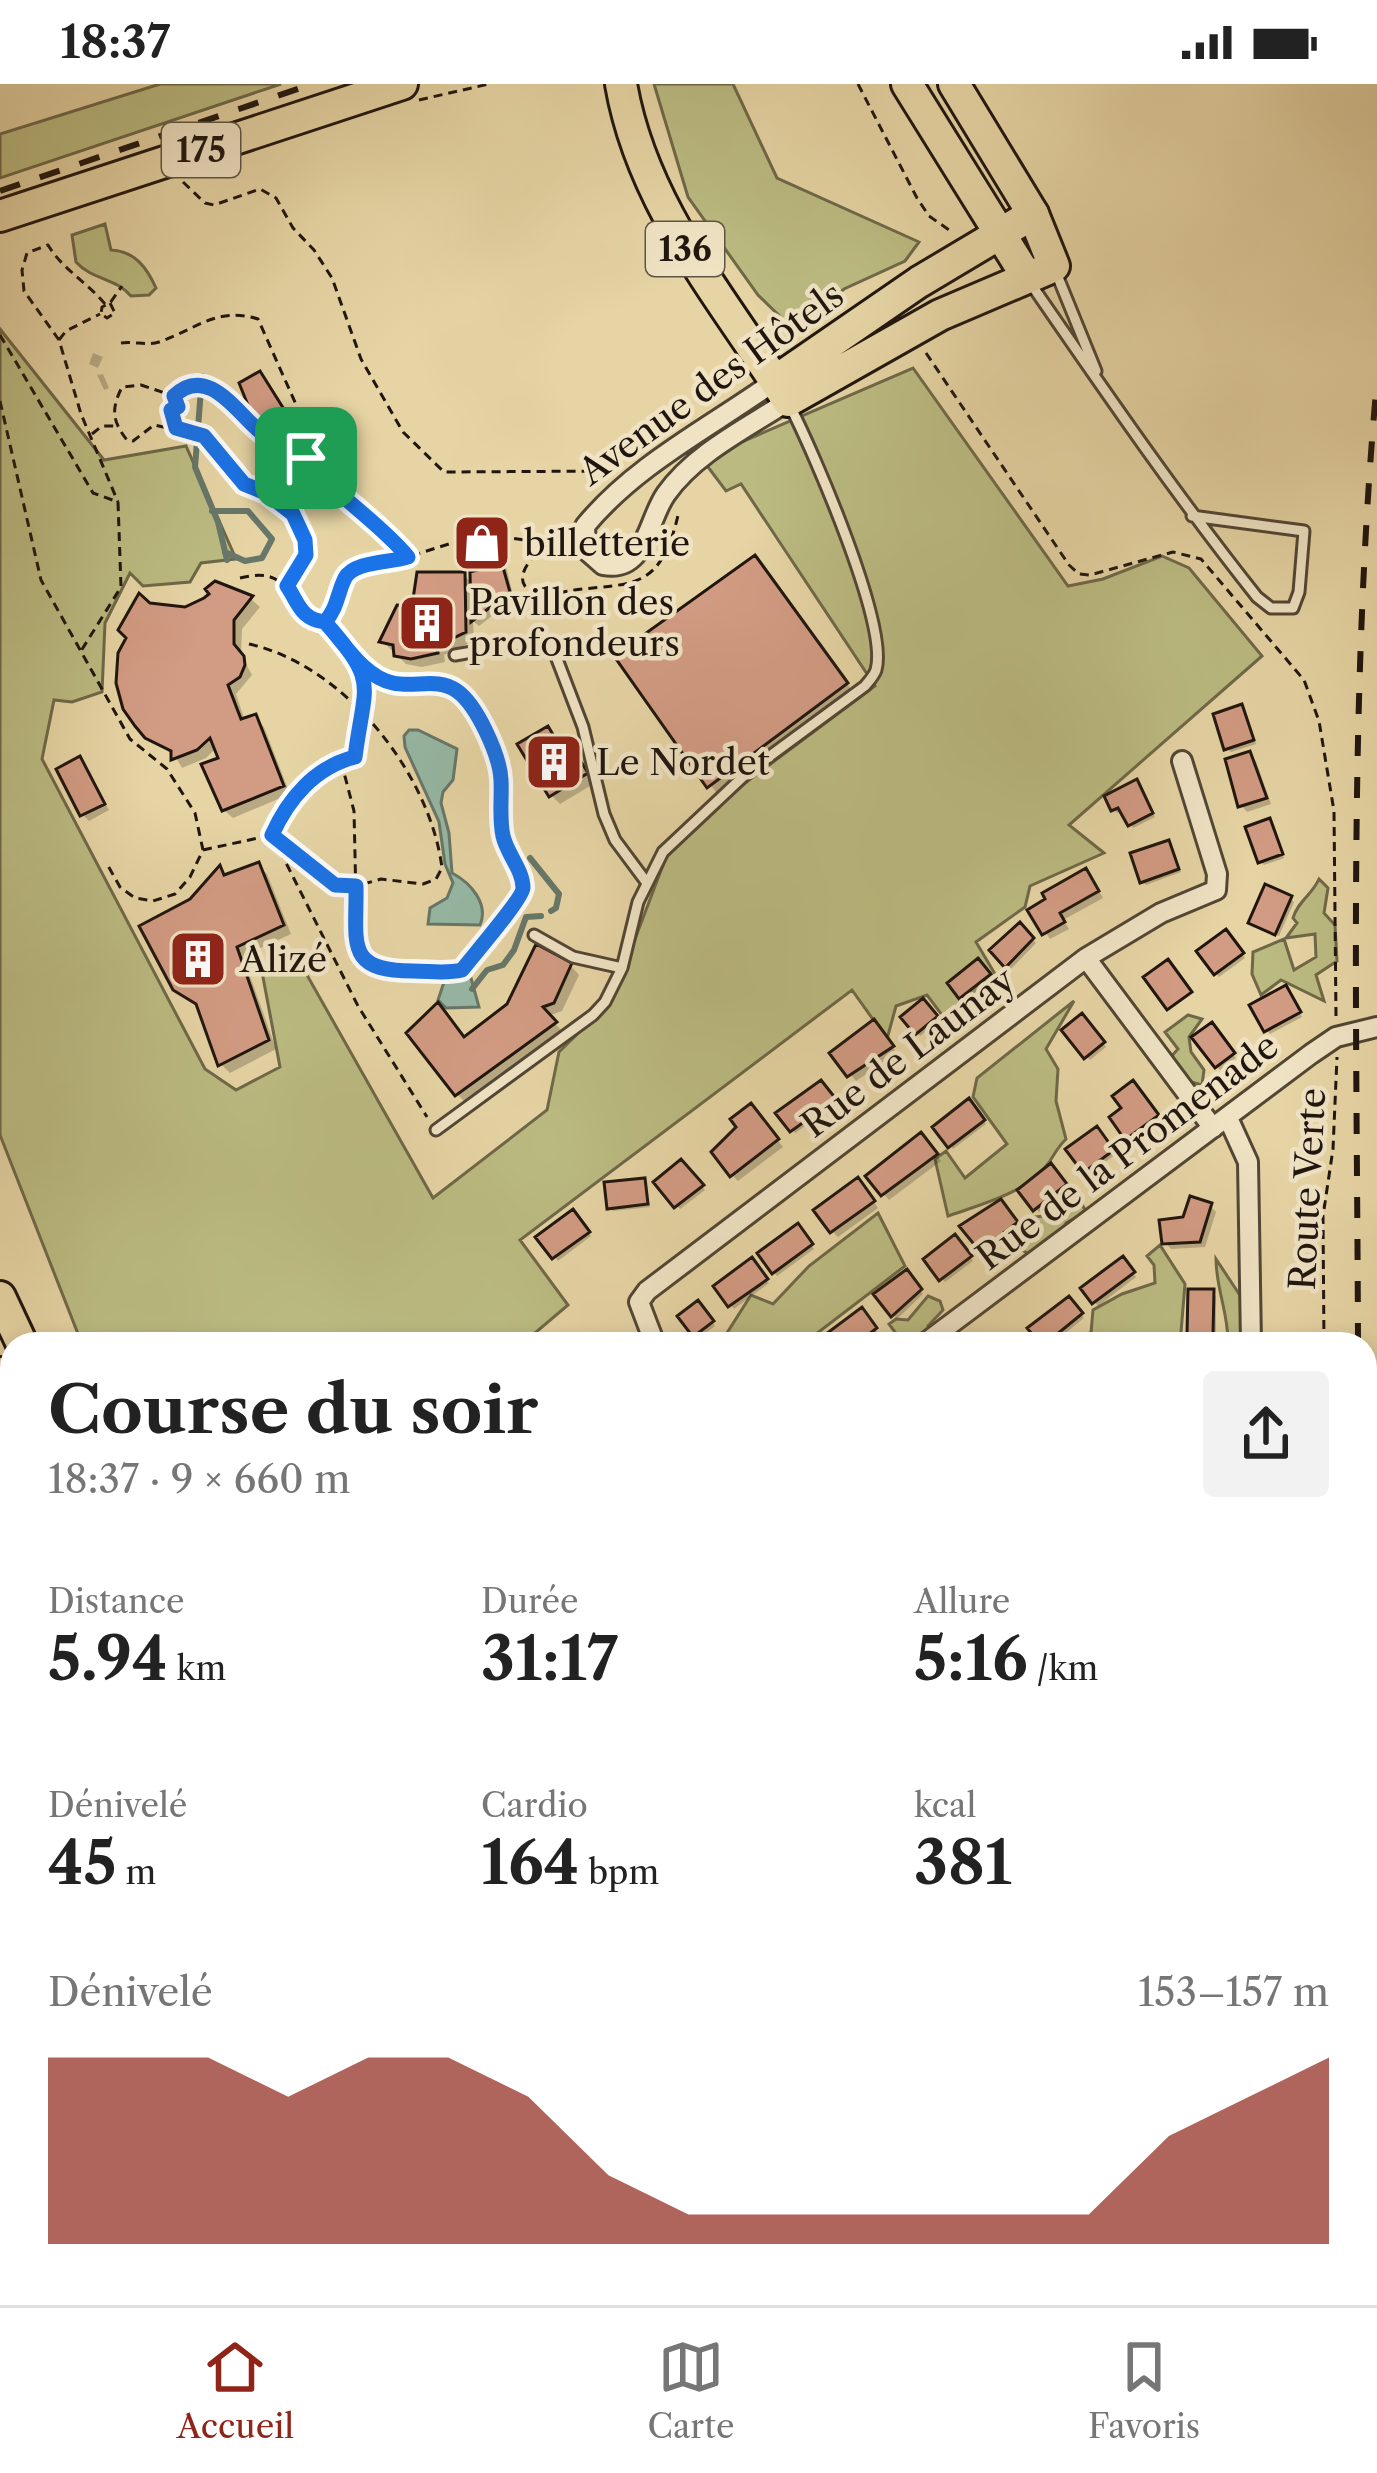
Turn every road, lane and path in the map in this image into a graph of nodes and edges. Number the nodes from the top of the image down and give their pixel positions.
1 (402, 84) edge
2 (858, 84) edge
3 (907, 84) edge
4 (622, 88) edge
5 (959, 91) edge
6 (179, 179) dead end
7 (1033, 214) junction
8 (0, 216) edge
9 (1000, 233) junction
10 (956, 235) dead end
11 (1040, 272) junction
12 (122, 286) dead end
13 (107, 303) junction
14 (101, 314) junction
15 (913, 329) junction
16 (0, 335) edge
17 (58, 340) junction
18 (121, 343) dead end
19 (1098, 376) junction
20 (781, 391) junction
21 (174, 396) junction
22 (0, 401) edge
23 (116, 426) junction
24 (176, 428) junction
25 (92, 434) junction
26 (306, 458) junction
27 (623, 466) dead end
28 (118, 502) junction
29 (1192, 516) junction
30 (545, 543) dead end
31 (408, 557) junction
32 (240, 578) dead end
33 (287, 586) junction
34 (325, 622) junction
35 (248, 644) dead end
36 (81, 651) junction
37 (455, 656) dead end
38 (362, 664) junction
39 (361, 712) junction
40 (341, 760) junction
41 (1182, 761) dead end
42 (272, 835) junction
43 (202, 850) junction
44 (107, 864) dead end
45 (647, 883) junction
46 (356, 886) junction
47 (534, 935) dead end
48 (1086, 958) junction
49 (622, 968) junction
50 (1377, 1027) edge
51 (1336, 1037) junction
52 (1221, 1123) junction
53 (436, 1130) joint
54 (0, 1297) edge
55 (16, 1332) edge
56 (650, 1332) edge
57 (940, 1332) edge
58 (1251, 1332) edge
59 (1324, 1332) edge

1 - 8 main road, 175
2 - 10 path
3 - 9 main road
4 - 20 main road, 136
5 - 7 main road
6 - 27 path
7 - 9 main road, Avenue des Hôtels
7 - 11 main road
9 - 11 main road
9 - 20 main road, Avenue des Hôtels
11 - 15 main road, Avenue des Hôtels
11 - 19 lane
11 - 19 lane
12 - 13 path
13 - 14 path
13 - 14 path
13 - 17 path
14 - 17 path
15 - 20 main road, Avenue des Hôtels
15 - 51 path, Route Verte
16 - 28 path
17 - 25 path
18 - 26 path
19 - 29 lane
20 - 20 street, Avenue des Hôtels
20 - 45 lane
21 - 23 path
21 - 24 path
21 - 26 path
22 - 36 path
23 - 24 path
23 - 25 path
24 - 33 path
25 - 28 path
26 - 31 path
28 - 36 path
29 - 29 lane
30 - 31 path
31 - 34 path
32 - 33 path
33 - 34 path
34 - 38 path
35 - 39 path
36 - 43 path
37 - 45 lane
38 - 39 path
38 - 46 path
39 - 40 path
39 - 46 path
40 - 42 path
40 - 46 path
41 - 48 street
42 - 43 path
42 - 46 path
42 - 53 path
43 - 44 path
45 - 49 lane
47 - 49 lane
48 - 52 street
48 - 56 street, Rue de Launay
49 - 53 lane
50 - 51 street, Rue de la Promenade
51 - 52 street, Rue de la Promenade
51 - 59 path, Route Verte
52 - 57 street, Rue de la Promenade
52 - 58 street
54 - 55 main road

